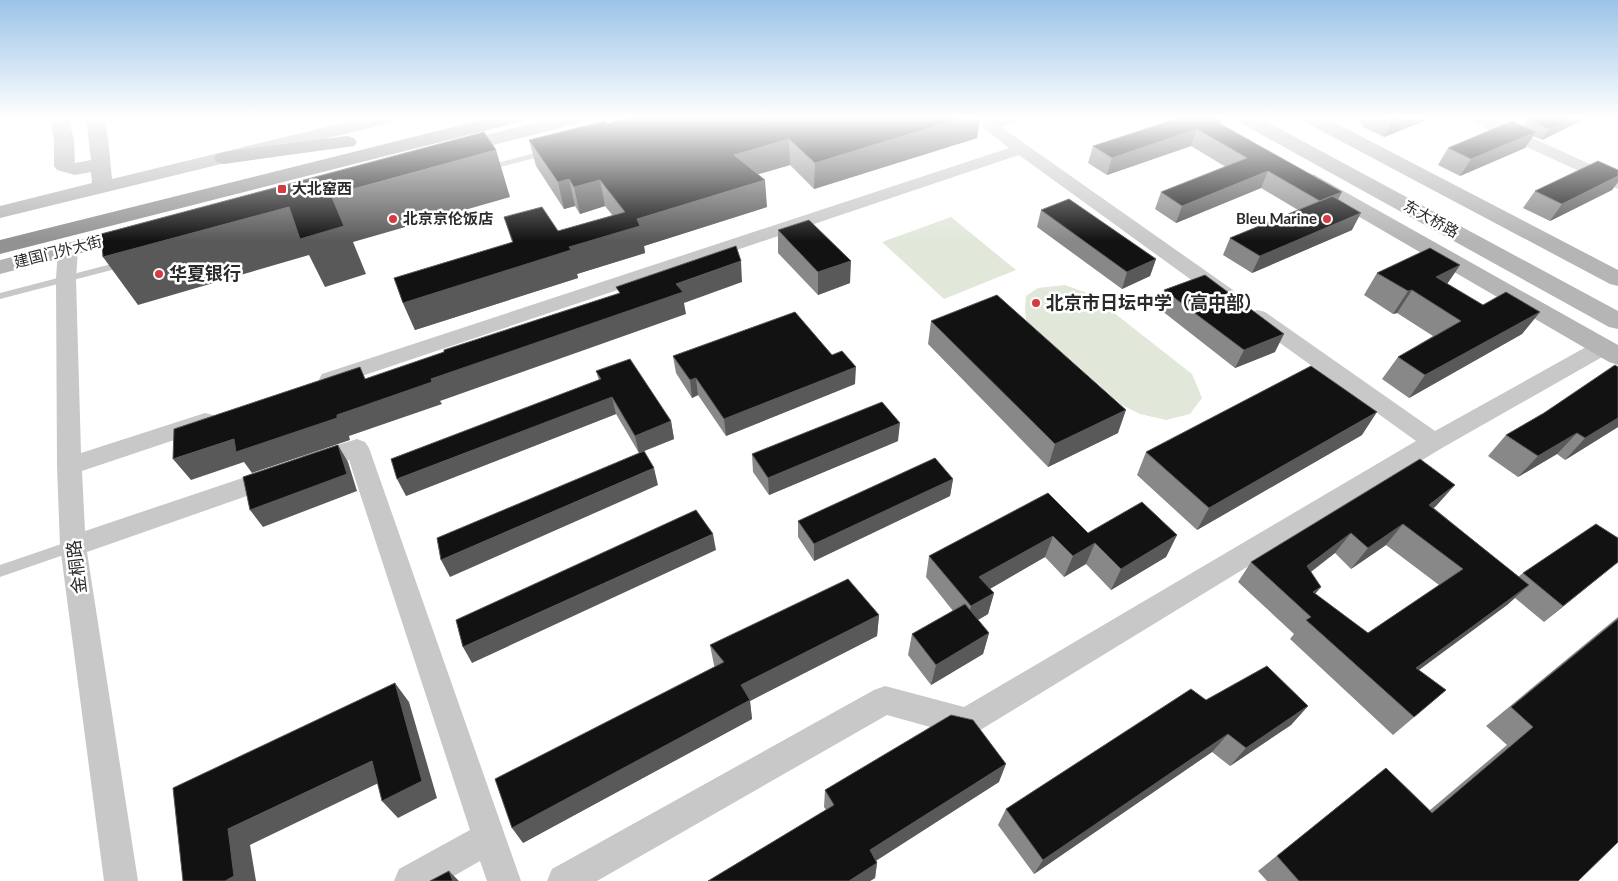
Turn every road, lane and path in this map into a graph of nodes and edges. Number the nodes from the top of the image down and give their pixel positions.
1 (57, 158) edge
2 (64, 158) edge
3 (101, 158) edge
4 (224, 158) edge
5 (282, 158) edge
6 (366, 158) edge
7 (419, 158) edge
8 (524, 158) edge
9 (994, 158) edge
10 (1034, 158) edge
11 (1319, 158) edge
12 (1345, 158) edge
13 (1393, 158) edge
14 (1562, 158) edge
15 (101, 164) junction
16 (477, 171) edge
17 (1294, 171) edge
18 (1618, 184) edge
19 (102, 187) junction
20 (56, 198) junction
21 (0, 212) edge
22 (29, 221) junction
23 (0, 228) edge
24 (137, 232) joint
25 (61, 241) junction
26 (0, 247) edge
27 (141, 260) edge
28 (0, 267) edge
29 (66, 279) junction
30 (1618, 279) edge
31 (0, 296) edge
32 (1618, 303) edge
33 (1618, 321) edge
34 (1610, 352) edge
35 (314, 384) edge
36 (220, 416) edge
37 (1434, 442) junction
38 (69, 466) junction
39 (73, 546) junction
40 (0, 571) edge
41 (489, 838) junction
42 (121, 881) edge
43 (411, 881) edge
44 (504, 881) edge
45 (564, 881) edge

1 - 20 street
2 - 15 street
3 - 15 street
4 - 19 street
5 - 22 highway
6 - 25 highway, 建国门外大街
7 - 24 street
8 - 16 lane
9 - 35 street
10 - 37 street
11 - 33 street, 东大桥路
12 - 32 street, 东大桥路
13 - 30 street
14 - 18 street
15 - 19 street
17 - 34 street
19 - 20 street
20 - 21 street
20 - 22 street
22 - 23 highway
24 - 25 highway
25 - 26 highway, 建国门外大街
25 - 28 street, 建国门外大街
25 - 29 street, 金桐路
27 - 29 lane
29 - 31 lane
29 - 38 street, 金桐路
34 - 37 street
36 - 38 street
37 - 45 street
38 - 39 street, 金桐路
39 - 40 lane
39 - 41 street
39 - 42 street, 金桐路
41 - 43 street
41 - 44 street

